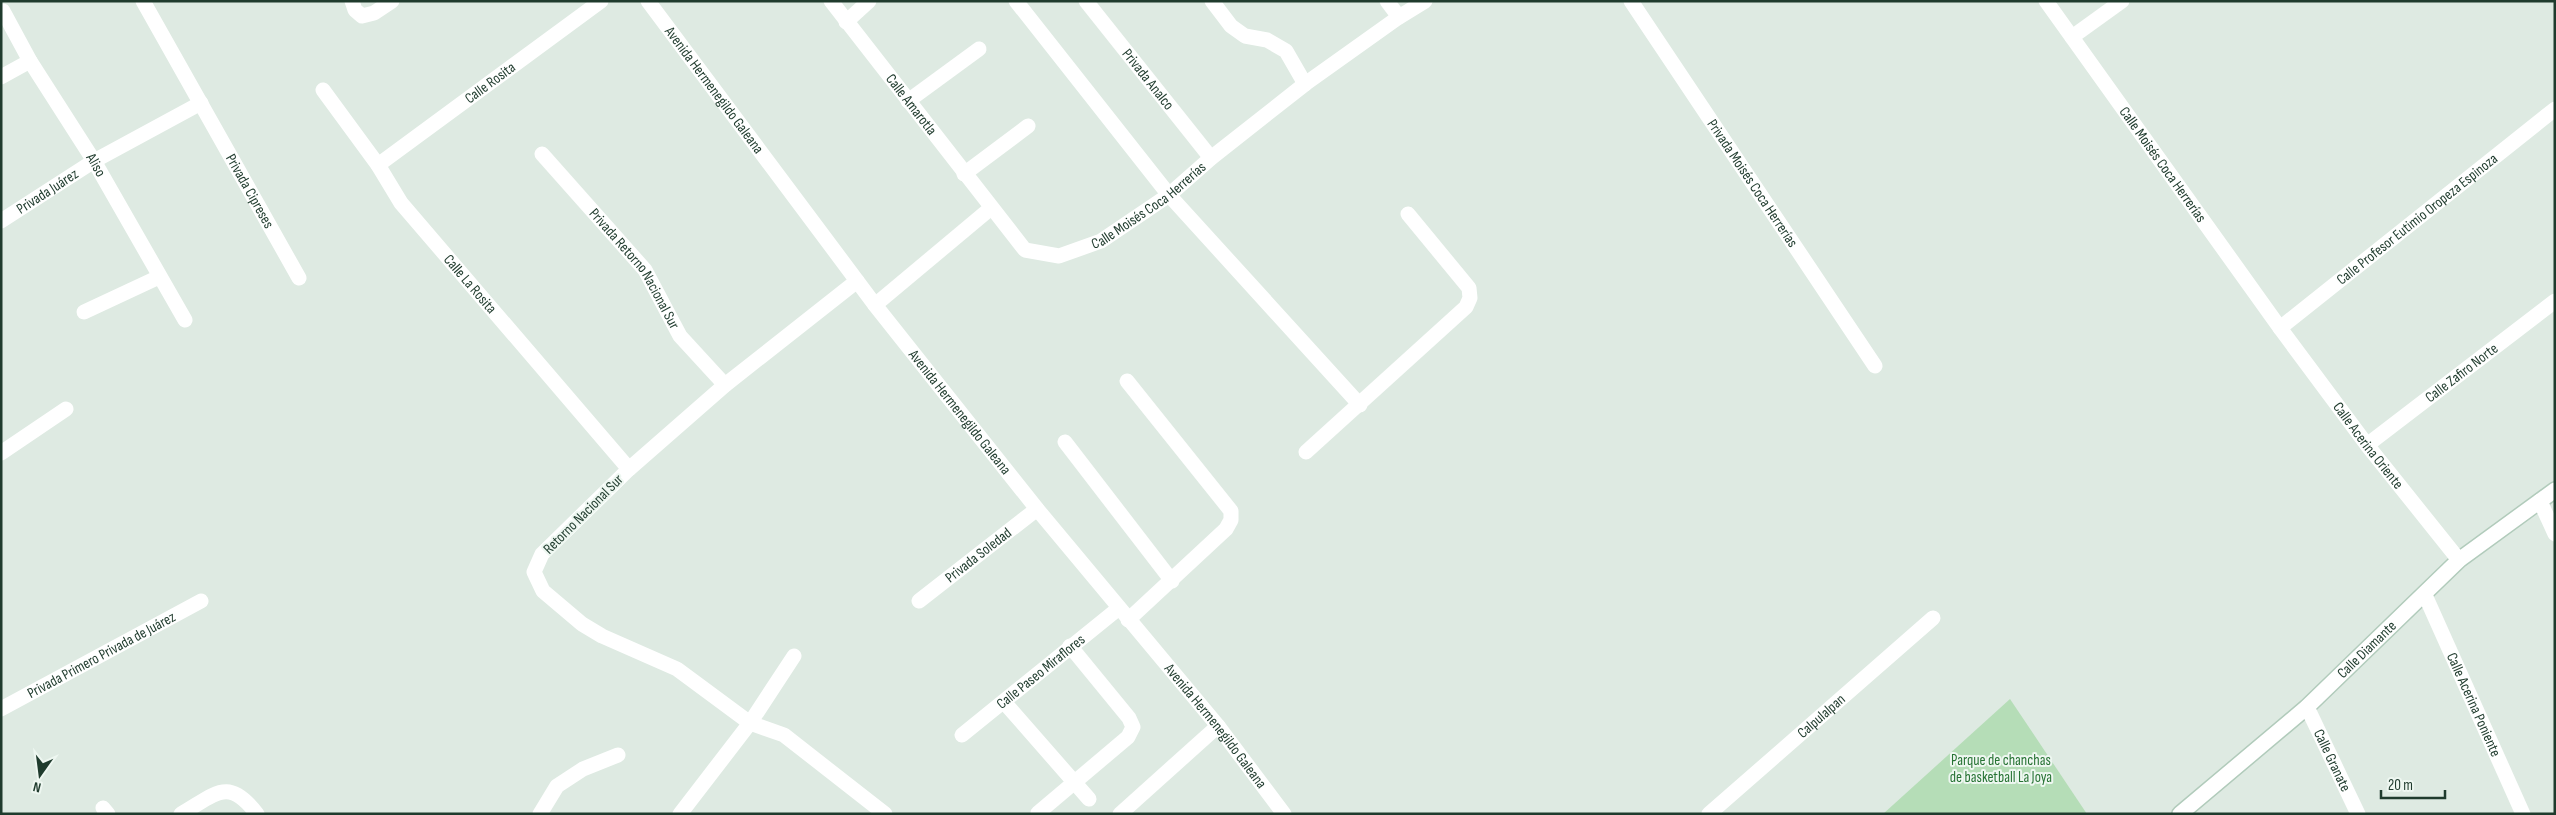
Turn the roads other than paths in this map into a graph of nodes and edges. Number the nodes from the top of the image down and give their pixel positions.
1 (143, 1) edge
2 (352, 1) edge
3 (392, 1) edge
4 (601, 1) edge
5 (648, 1) edge
6 (831, 1) edge
7 (869, 1) edge
8 (1016, 1) edge
9 (1086, 1) edge
10 (1212, 1) edge
11 (1387, 1) edge
12 (1425, 1) edge
13 (1631, 1) edge
14 (2046, 1) edge
15 (2122, 1) edge
16 (3, 10) dead end
17 (1399, 17) junction
18 (846, 22) junction
19 (2072, 36) junction
20 (979, 49) dead end
21 (30, 60) junction
22 (1, 77) edge
23 (1305, 84) junction
24 (323, 90) dead end
25 (908, 101) junction
26 (201, 103) junction
27 (2555, 109) edge
28 (1028, 126) dead end
29 (542, 154) dead end
30 (1211, 158) junction
31 (94, 162) junction
32 (378, 165) junction
33 (964, 174) junction
34 (1168, 195) junction
35 (991, 208) junction
36 (1408, 214) dead end
37 (1, 221) edge
38 (159, 277) junction
39 (299, 278) dead end
40 (858, 281) junction
41 (2555, 301) edge
42 (875, 305) junction
43 (84, 312) dead end
44 (185, 320) dead end
45 (2280, 328) junction
46 (1875, 366) dead end
47 (1127, 381) dead end
48 (725, 385) junction
49 (1360, 405) junction
50 (66, 409) dead end
51 (1065, 442) dead end
52 (2367, 445) junction
53 (1306, 452) dead end
54 (1, 453) edge
55 (629, 469) junction
56 (2555, 490) edge
57 (2540, 501) junction
58 (1037, 509) junction
59 (2555, 534) edge
60 (2459, 560) junction
61 (1172, 581) junction
62 (2425, 595) junction
63 (201, 601) dead end
64 (919, 601) dead end
65 (1124, 614) junction
66 (1933, 618) dead end
67 (1070, 646) junction
68 (794, 656) dead end
69 (1004, 702) junction
70 (2307, 707) junction
71 (1, 709) edge
72 (750, 723) junction
73 (1218, 726) junction
74 (962, 735) dead end
75 (618, 755) dead end
76 (1075, 783) junction
77 (1089, 799) dead end
78 (2195, 809) edge
79 (1038, 813) edge
80 (181, 814) edge
81 (257, 814) edge
82 (540, 814) edge
83 (680, 814) edge
84 (885, 814) edge
85 (1120, 814) edge
86 (1284, 814) edge
87 (1709, 814) edge
88 (2180, 814) edge
89 (2358, 814) edge
90 (2524, 814) edge

1 - 26 street, Privada Cipreses
2 - 3 street
4 - 32 street, Calle Rosita
5 - 40 street, Avenida Hermenegildo Galeana
6 - 18 street, Calle Amarotla
7 - 18 street
8 - 34 street
9 - 30 street, Privada Analco
10 - 23 street
11 - 17 street
12 - 17 street, Calle Moisés Coca Herrerías
13 - 46 street, Privada Moisés Coca Herrerías
14 - 19 street, Calle Moisés Coca Herrerías
15 - 19 street
16 - 21 street, Aliso
17 - 23 street, Calle Moisés Coca Herrerías
18 - 25 street, Calle Amarotla
19 - 45 street, Calle Moisés Coca Herrerías
20 - 25 street
21 - 22 street
21 - 31 street, Aliso
23 - 30 street, Calle Moisés Coca Herrerías
24 - 32 street, Calle La Rosita
25 - 33 street, Calle Amarotla
26 - 31 street, Privada Juárez
26 - 39 street, Privada Cipreses
27 - 45 street, Calle Profesor Eutimio Oropeza Espinoza
28 - 33 street
29 - 48 street, Privada Retorno Nacional Sur
30 - 34 street, Calle Moisés Coca Herrerías
31 - 37 street, Privada Juárez
31 - 38 street, Aliso
32 - 55 street, Calle La Rosita
33 - 35 street, Calle Amarotla
34 - 35 street, Calle Moisés Coca Herrerías
34 - 49 street
35 - 42 street
36 - 49 street
38 - 43 street
38 - 44 street, Aliso
40 - 42 street, Avenida Hermenegildo Galeana
40 - 48 street, Retorno Nacional Sur
41 - 52 street, Calle Zafiro Norte
42 - 58 street, Avenida Hermenegildo Galeana
45 - 52 street, Calle Acerina Oriente
47 - 61 street, Calle Paseo Miraflores
48 - 55 street, Retorno Nacional Sur
49 - 53 street
50 - 54 street
51 - 61 street
52 - 60 street, Calle Acerina Oriente
55 - 72 street, Retorno Nacional Sur
56 - 57 street, Calle Diamante
57 - 59 street
57 - 60 street, Calle Diamante
58 - 64 street, Privada Soledad
58 - 65 street, Avenida Hermenegildo Galeana
60 - 62 street, Calle Diamante
61 - 65 street, Calle Paseo Miraflores
62 - 70 street, Calle Diamante
62 - 90 street, Calle Acerina Poniente
63 - 71 street, Privada Primero Privada de Juárez
65 - 67 street, Calle Paseo Miraflores
65 - 73 street, Avenida Hermenegildo Galeana
66 - 87 street, Calpulalpan
67 - 69 street, Calle Paseo Miraflores
67 - 76 street
68 - 72 street
69 - 74 street, Calle Paseo Miraflores
69 - 76 street
70 - 78 street, Calle Diamante
70 - 89 street, Calle Granate
72 - 83 street
72 - 84 street, Retorno Nacional Sur
73 - 85 street
73 - 86 street, Avenida Hermenegildo Galeana
75 - 82 street
76 - 77 street
76 - 79 street
78 - 88 street, Calle Diamante
80 - 81 street

